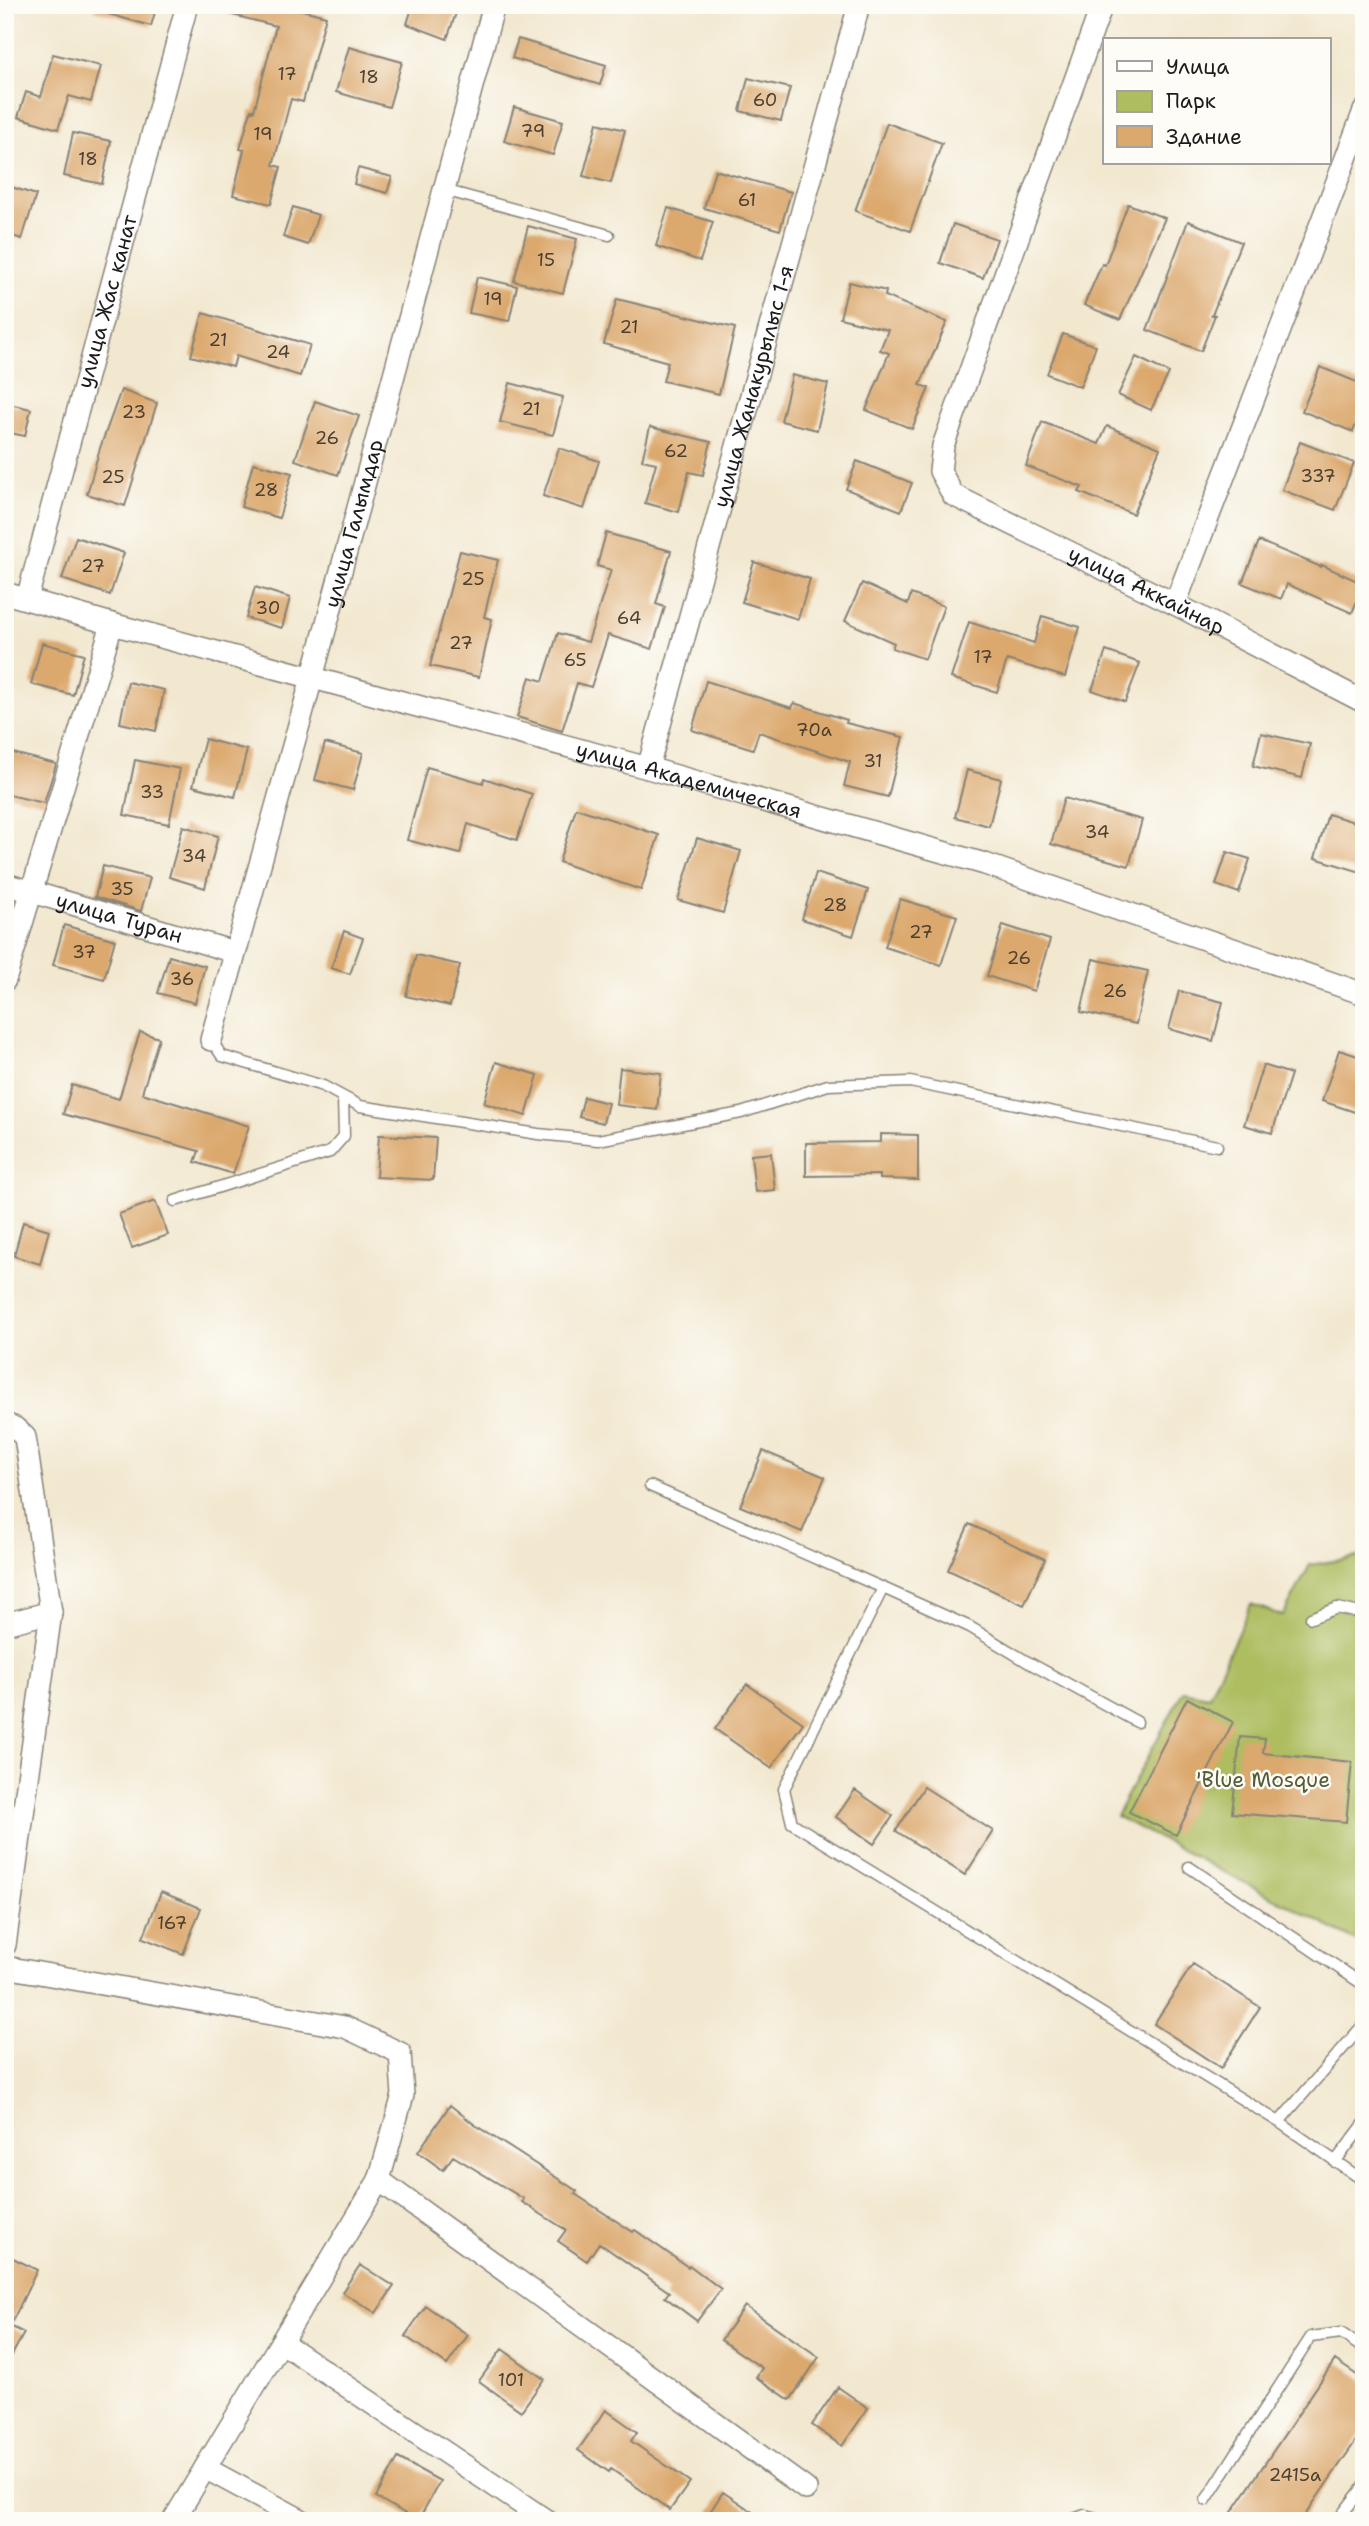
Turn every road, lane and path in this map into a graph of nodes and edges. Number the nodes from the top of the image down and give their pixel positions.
1 (187, 5) edge
2 (494, 5) edge
3 (859, 5) edge
4 (1102, 5) edge
5 (1364, 111) edge
6 (444, 190) junction
7 (609, 234) dead end
8 (5, 593) edge
9 (27, 599) junction
10 (1175, 604) junction
11 (112, 624) junction
12 (312, 678) junction
13 (1364, 702) edge
14 (648, 768) junction
15 (5, 884) edge
16 (31, 892) junction
17 (234, 952) junction
18 (5, 980) edge
19 (1364, 994) edge
20 (211, 1040) joint
21 (343, 1097) junction
22 (1217, 1146) dead end
23 (174, 1201) dead end
24 (5, 1424) edge
25 (650, 1486) dead end
26 (883, 1588) junction
27 (51, 1612) junction
28 (1364, 1614) edge
29 (1311, 1618) dead end
30 (5, 1624) edge
31 (1137, 1723) dead end
32 (1188, 1867) dead end
33 (5, 1945) edge
34 (5, 1967) edge
35 (1364, 1985) edge
36 (1364, 2024) edge
37 (1279, 2122) junction
38 (1364, 2124) edge
39 (1335, 2162) junction
40 (379, 2180) junction
41 (1364, 2181) edge
42 (281, 2342) junction
43 (1364, 2349) edge
44 (205, 2468) junction
45 (1364, 2486) edge
46 (806, 2489) dead end
47 (1206, 2500) dead end
48 (173, 2521) edge
49 (303, 2521) edge
50 (547, 2521) edge
51 (1068, 2521) edge
52 (1107, 2521) edge
53 (1337, 2521) edge

1 - 9 street, улица Жас канат
2 - 6 street, улица Галымдар
3 - 14 street, улица Жанакурылыс 1-я
4 - 10 street, улица Аккайнар
5 - 10 street
6 - 7 lane
6 - 12 street, улица Галымдар
8 - 9 street, улица Академическая
9 - 11 street, улица Академическая
10 - 13 street, улица Аккайнар
11 - 12 street, улица Академическая
11 - 16 street
12 - 14 street, улица Академическая
12 - 17 street, улица Галымдар
14 - 19 street, улица Академическая
15 - 16 street, улица Туран
16 - 17 street, улица Туран
16 - 18 street
17 - 20 street, улица Галымдар
20 - 21 lane
21 - 22 lane
21 - 23 lane
24 - 27 street
25 - 26 lane
26 - 31 lane
26 - 37 lane
27 - 30 street
27 - 33 street
28 - 29 lane
32 - 35 lane
34 - 40 street
36 - 37 lane
37 - 39 lane
38 - 39 lane
39 - 41 lane
40 - 42 street
40 - 46 street
42 - 44 street
42 - 50 street
43 - 47 lane
44 - 48 street
44 - 49 street
45 - 53 lane
51 - 52 lane

